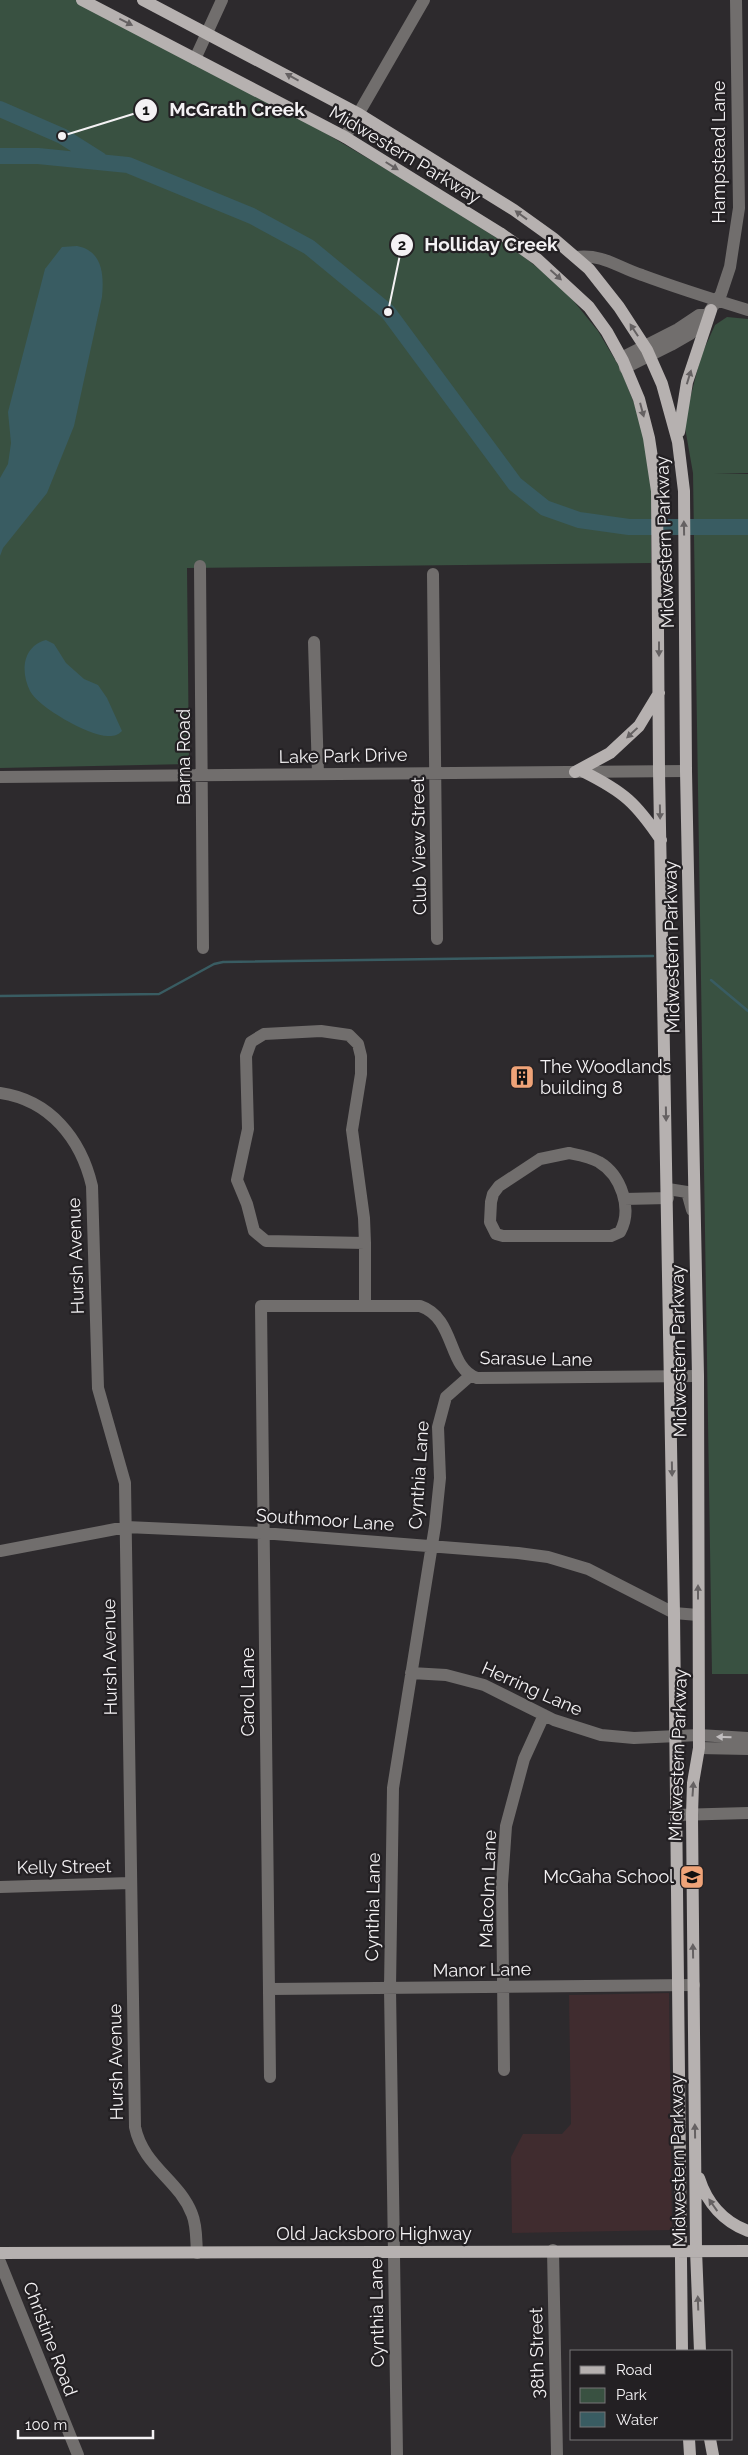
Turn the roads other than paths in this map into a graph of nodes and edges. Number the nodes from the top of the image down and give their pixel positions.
1 (82, 0) edge
2 (143, 0) edge
3 (222, 0) edge
4 (424, 0) edge
5 (736, 0) edge
6 (206, 33) junction
7 (195, 58) junction
8 (359, 114) junction
9 (345, 137) junction
10 (576, 257) junction
11 (711, 309) junction
12 (748, 310) edge
13 (647, 351) junction
14 (623, 363) junction
15 (678, 442) junction
16 (200, 566) dead end
17 (433, 574) dead end
18 (314, 642) dead end
19 (659, 693) junction
20 (686, 770) junction
21 (660, 771) junction
22 (580, 772) junction
23 (436, 773) junction
24 (318, 774) junction
25 (201, 776) junction
26 (0, 778) edge
27 (661, 840) junction
28 (437, 939) dead end
29 (203, 948) dead end
30 (0, 1093) edge
31 (668, 1194) junction
32 (624, 1199) junction
33 (365, 1244) junction
34 (696, 1250) junction
35 (260, 1306) joint
36 (365, 1306) junction
37 (470, 1376) junction
38 (698, 1376) junction
39 (671, 1377) junction
40 (126, 1527) junction
41 (262, 1533) junction
42 (432, 1545) junction
43 (0, 1551) edge
44 (674, 1613) junction
45 (698, 1615) junction
46 (411, 1673) junction
47 (544, 1716) junction
48 (676, 1737) junction
49 (748, 1738) edge
50 (699, 1742) junction
51 (748, 1749) edge
52 (748, 1813) edge
53 (676, 1815) junction
54 (692, 1815) junction
55 (130, 1883) junction
56 (0, 1887) edge
57 (694, 1985) junction
58 (678, 1986) junction
59 (503, 1987) junction
60 (390, 1988) junction
61 (270, 1989) junction
62 (504, 2070) dead end
63 (270, 2077) dead end
64 (696, 2166) junction
65 (748, 2232) edge
66 (553, 2250) junction
67 (681, 2250) junction
68 (696, 2250) junction
69 (394, 2251) junction
70 (748, 2251) edge
71 (198, 2252) junction
72 (0, 2253) edge
73 (0, 2262) edge
74 (682, 2350) edge
75 (700, 2350) edge
76 (689, 2440) edge
77 (710, 2440) edge
78 (78, 2455) edge
79 (397, 2455) edge
80 (557, 2455) edge
81 (690, 2455) edge
82 (713, 2455) edge

1 -> 7 main road, Midwestern Parkway
2 - 6 main road, Midwestern Parkway
3 - 6 street
4 - 8 street
5 - 11 street, Hampstead Lane
6 - 7 street
8 -> 6 main road, Midwestern Parkway
7 - 9 main road, Midwestern Parkway
8 - 9 street
10 -> 8 main road, Midwestern Parkway
9 -> 14 main road, Midwestern Parkway
10 - 11 street
13 -> 10 main road, Midwestern Parkway
11 - 12 street
11 - 13 street
15 -> 11 main road
13 - 14 street
13 - 15 main road, Midwestern Parkway
14 -> 19 main road, Midwestern Parkway
20 -> 15 main road, Midwestern Parkway
16 - 25 street, Barna Road
17 - 23 street, Club View Street
18 - 24 street
19 - 21 main road, Midwestern Parkway
19 -> 22 main road
20 - 21 street, Lake Park Drive
20 - 34 main road, Midwestern Parkway
21 - 22 street, Lake Park Drive
21 -> 27 main road, Midwestern Parkway
22 - 23 street, Lake Park Drive
22 - 27 main road
23 - 24 street, Lake Park Drive
23 - 28 street, Club View Street
24 - 25 street, Lake Park Drive
25 - 26 street, Lake Park Drive
25 - 29 street, Barna Road
27 -> 31 main road, Midwestern Parkway
30 - 40 street, Hursh Avenue
31 - 32 street
31 - 34 street
31 - 39 main road, Midwestern Parkway
32 - 32 street
33 - 33 street
33 - 36 street
34 - 38 main road, Midwestern Parkway
35 - 36 street, Sarasue Lane
35 - 41 street, Carol Lane
36 - 37 street, Sarasue Lane
37 - 39 street, Sarasue Lane
37 - 42 street, Cynthia Lane
38 - 39 street, Sarasue Lane
45 -> 38 main road, Midwestern Parkway
39 -> 44 main road, Midwestern Parkway
40 - 41 street, Southmoor Lane
40 - 43 street, Southmoor Lane
40 - 55 street, Hursh Avenue
41 - 42 street, Southmoor Lane
41 - 61 street, Carol Lane
42 - 44 street, Southmoor Lane
42 - 46 street, Cynthia Lane
44 - 45 street, Southmoor Lane
44 - 48 main road, Midwestern Parkway
45 - 50 main road, Midwestern Parkway
46 - 47 street, Herring Lane
46 - 60 street, Cynthia Lane
47 - 48 street, Herring Lane
47 - 59 street, Malcolm Lane
48 - 50 street, Herring Lane
48 - 53 main road, Midwestern Parkway
49 -> 50 street
50 - 51 street
54 -> 50 main road, Midwestern Parkway
52 - 54 street
53 - 54 street
53 - 58 main road, Midwestern Parkway
57 -> 54 main road, Midwestern Parkway
55 - 56 street, Kelly Street
55 - 71 street, Hursh Avenue
57 - 58 street, Manor Lane
64 -> 57 main road, Midwestern Parkway
58 - 59 street, Manor Lane
58 - 67 main road, Midwestern Parkway
59 - 60 street, Manor Lane
59 - 62 street, Malcolm Lane
60 - 61 street, Manor Lane
60 - 69 street, Cynthia Lane
61 - 63 street, Carol Lane
65 -> 64 main road
64 - 68 main road, Midwestern Parkway
66 - 67 main road, Old Jacksboro Highway
66 - 69 main road, Old Jacksboro Highway
66 - 80 street, 38th Street
67 - 68 main road, Old Jacksboro Highway
67 - 74 main road, Midwestern Parkway
68 - 70 main road, Old Jacksboro Highway
75 -> 68 main road, Midwestern Parkway
69 - 71 main road, Old Jacksboro Highway
69 - 79 street, Cynthia Lane
71 - 72 main road, Old Jacksboro Highway
73 - 78 street, Christine Road
76 - 81 main road
77 - 82 main road

